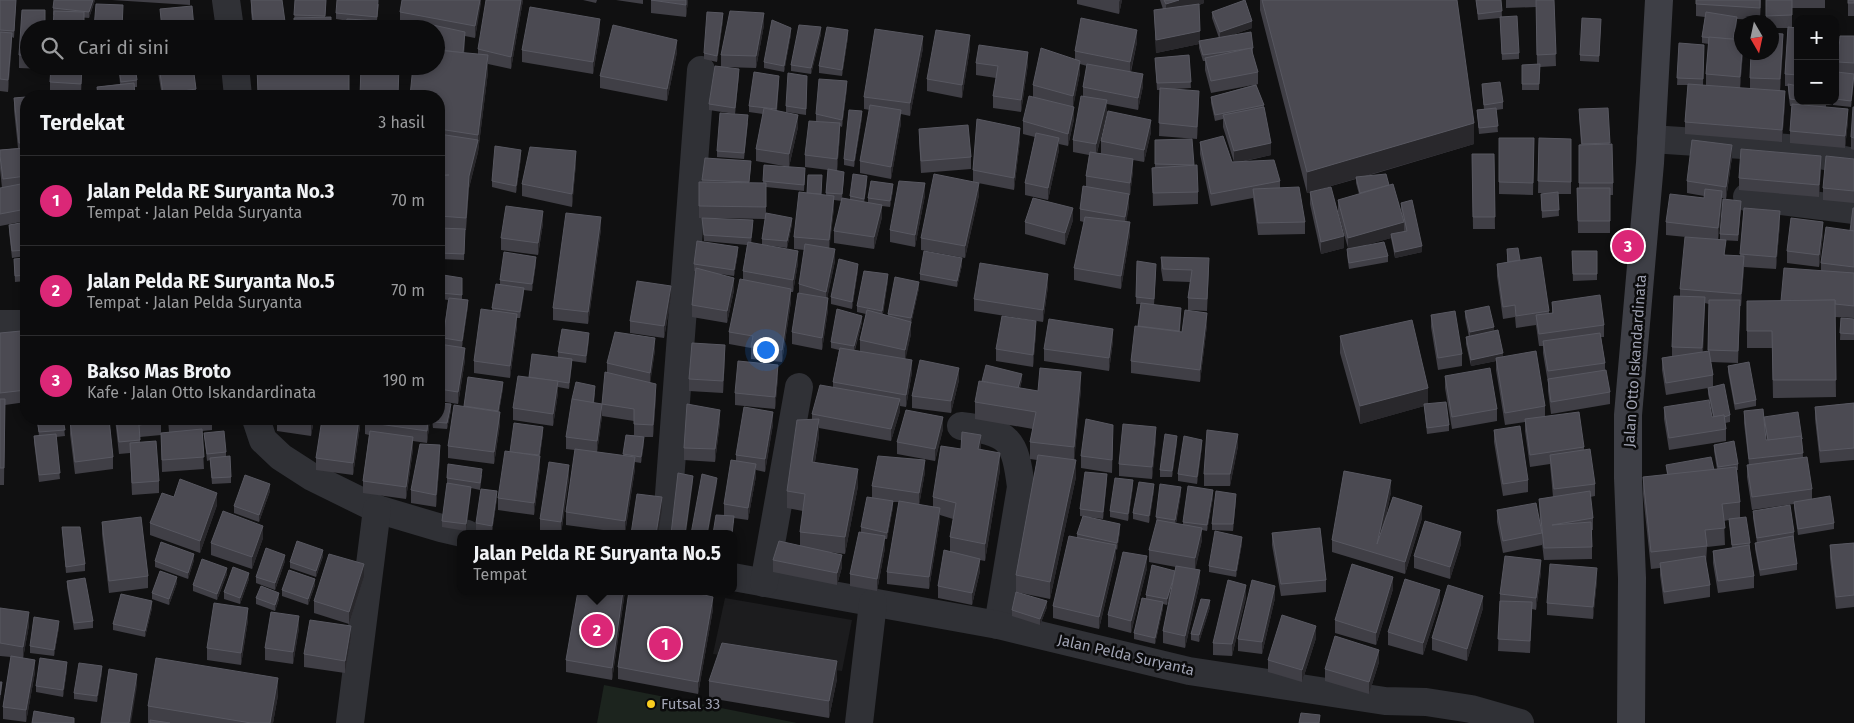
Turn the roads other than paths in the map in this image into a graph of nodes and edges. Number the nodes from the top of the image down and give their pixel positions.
1 (226, 0) edge
2 (1659, 0) edge
3 (229, 20) edge
4 (701, 70) dead end
5 (236, 75) edge
6 (237, 90) edge
7 (1651, 138) junction
8 (1854, 162) edge
9 (1747, 197) dead end
10 (1854, 210) edge
11 (0, 324) edge
12 (20, 324) edge
13 (800, 387) dead end
14 (258, 425) edge
15 (961, 426) dead end
16 (377, 510) junction
17 (666, 530) edge
18 (457, 532) edge
19 (737, 578) edge
20 (764, 583) junction
21 (873, 603) junction
22 (998, 625) junction
23 (350, 723) edge
24 (859, 723) edge
25 (1520, 723) edge
26 (1631, 723) edge

1 - 3 street
2 - 7 main road, Jalan Otto Iskandardinata
4 - 17 street
5 - 6 street
7 - 8 street
7 - 26 main road, Jalan Otto Iskandardinata
9 - 10 street
11 - 12 street
13 - 20 street
14 - 16 street
15 - 22 street
16 - 18 street
16 - 23 street
19 - 20 street, Jalan Pelda Suryanta
20 - 21 street, Jalan Pelda Suryanta
21 - 22 street, Jalan Pelda Suryanta
21 - 24 street
22 - 25 street, Jalan Pelda Suryanta

